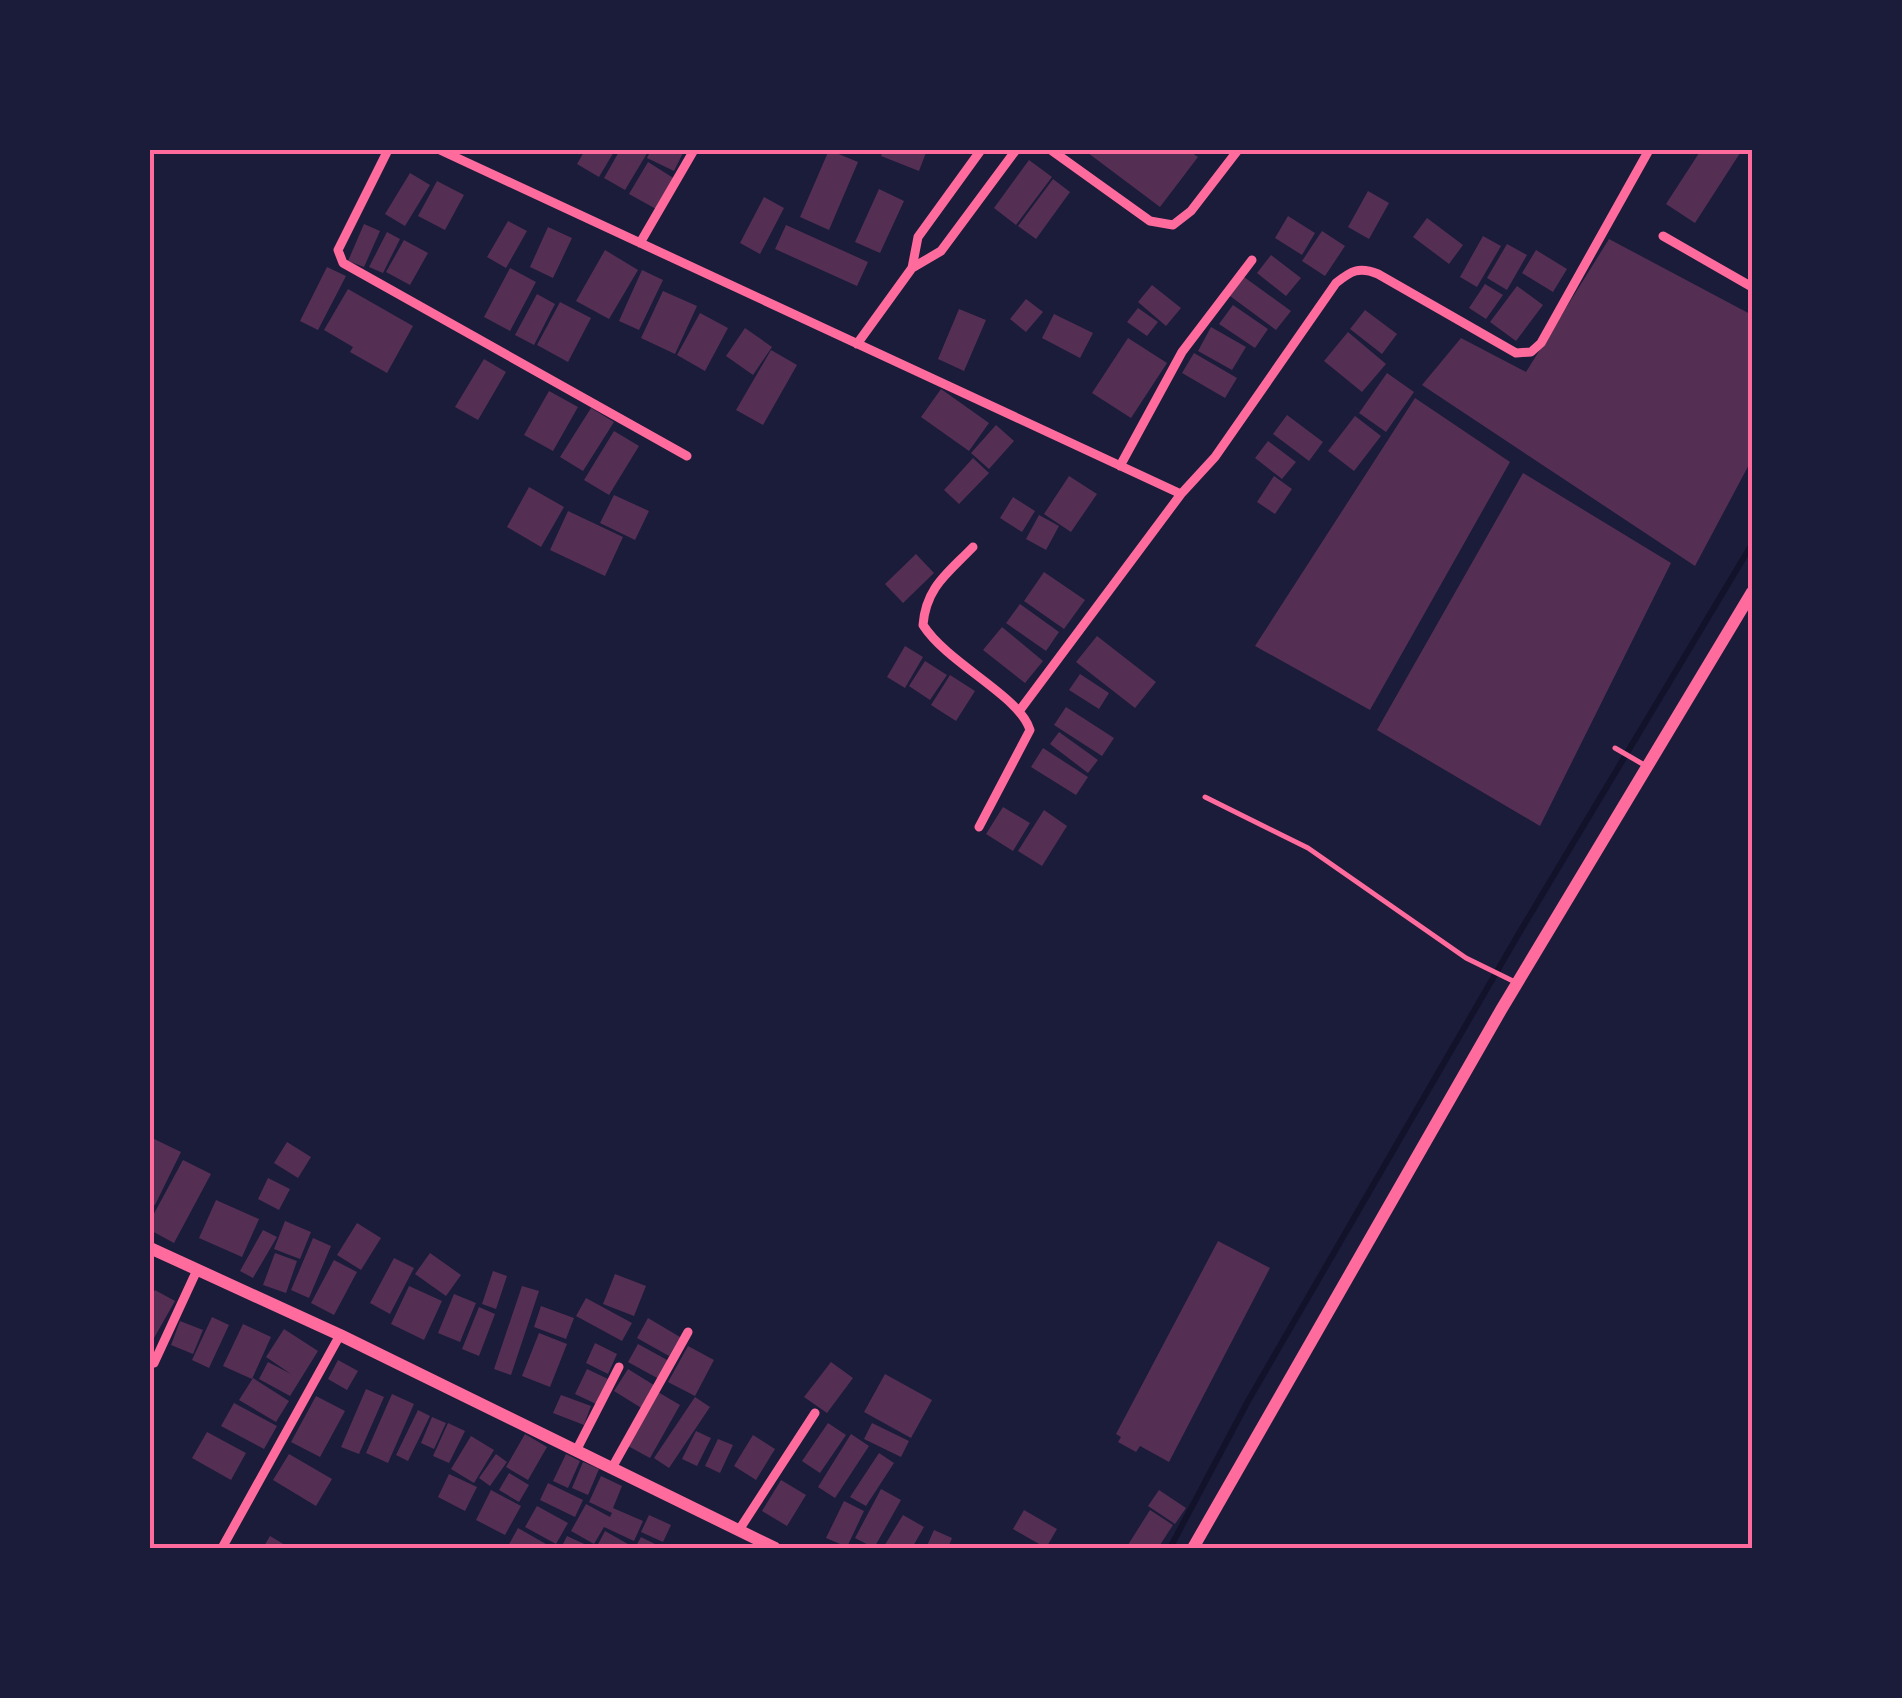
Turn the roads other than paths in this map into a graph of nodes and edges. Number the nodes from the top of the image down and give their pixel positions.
1 (388, 150) edge
2 (440, 150) edge
3 (694, 150) edge
4 (981, 150) edge
5 (1016, 150) edge
6 (1051, 150) edge
7 (1238, 150) edge
8 (1649, 150) edge
9 (1663, 236) dead end
10 (640, 242) junction
11 (1252, 260) dead end
12 (912, 268) junction
13 (1752, 288) edge
14 (856, 344) junction
15 (687, 456) dead end
16 (1120, 466) junction
17 (1182, 494) junction
18 (973, 548) dead end
19 (1752, 592) edge
20 (1020, 710) junction
21 (1615, 748) dead end
22 (1642, 764) junction
23 (1204, 797) dead end
24 (979, 827) dead end
25 (1513, 981) junction
26 (150, 1248) edge
27 (197, 1270) junction
28 (688, 1332) dead end
29 (340, 1335) junction
30 (154, 1363) dead end
31 (620, 1367) dead end
32 (815, 1413) dead end
33 (578, 1449) junction
34 (613, 1466) junction
35 (739, 1530) junction
36 (222, 1548) edge
37 (775, 1548) edge
38 (1193, 1548) edge

1 - 15 street
2 - 10 street
3 - 10 street
4 - 12 street
5 - 12 street
6 - 7 street
8 - 17 street
9 - 13 street
10 - 14 street
11 - 16 street
12 - 14 street
14 - 16 street
16 - 17 street
17 - 20 street
18 - 20 street
19 - 22 main road
20 - 24 street
21 - 22 lane
22 - 25 main road
23 - 25 lane
25 - 38 main road
26 - 27 main road
27 - 29 main road
27 - 30 street
28 - 34 street
29 - 33 main road
29 - 36 street
31 - 33 street
32 - 35 street
33 - 34 main road
34 - 35 main road
35 - 37 main road

